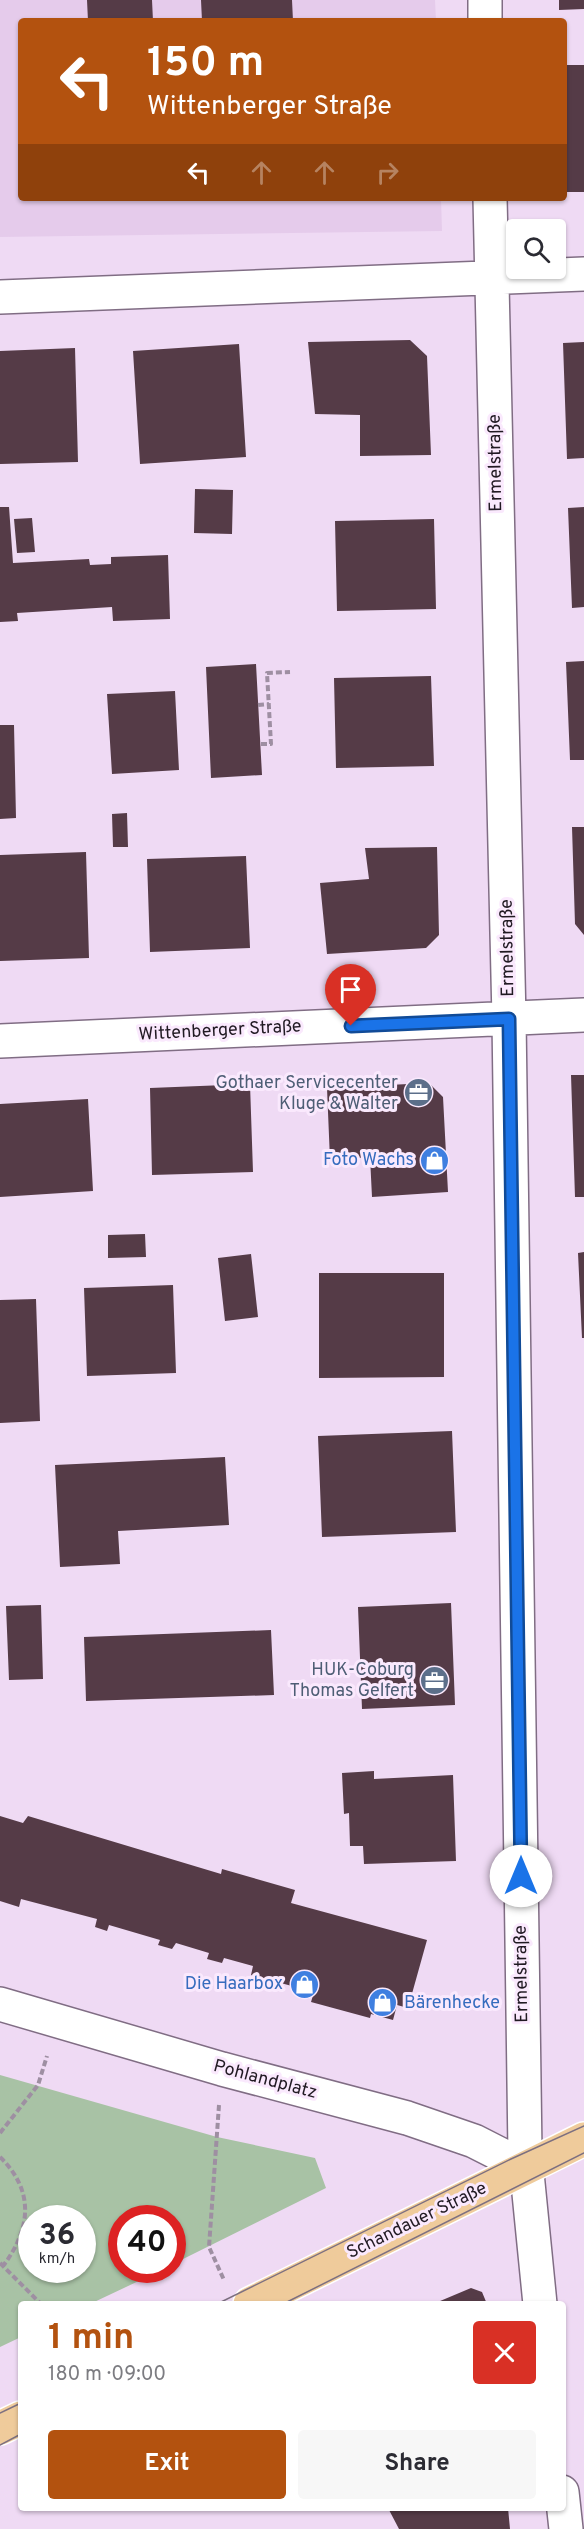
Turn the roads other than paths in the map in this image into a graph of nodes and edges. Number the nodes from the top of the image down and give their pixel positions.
1 (485, 0) edge
2 (485, 18) edge
3 (490, 201) edge
4 (584, 274) edge
5 (492, 279) junction
6 (0, 297) edge
7 (584, 1015) edge
8 (509, 1019) junction
9 (0, 1041) edge
10 (0, 2004) edge
11 (584, 2139) edge
12 (525, 2167) junction
13 (239, 2295) edge
14 (540, 2301) edge
15 (18, 2419) edge
16 (0, 2428) edge
17 (564, 2511) edge
18 (566, 2529) edge

1 - 2 street
3 - 5 street, Ermelstraße
4 - 5 street
5 - 6 street
5 - 8 street, Ermelstraße
7 - 8 street, Wittenberger Straße
8 - 9 street, Wittenberger Straße
8 - 12 street, Ermelstraße
10 - 12 street, Pohlandplatz
11 - 12 main road, Schandauer Straße
12 - 13 main road, Schandauer Straße
12 - 14 street, Ermelstraße
15 - 16 main road
17 - 18 street

